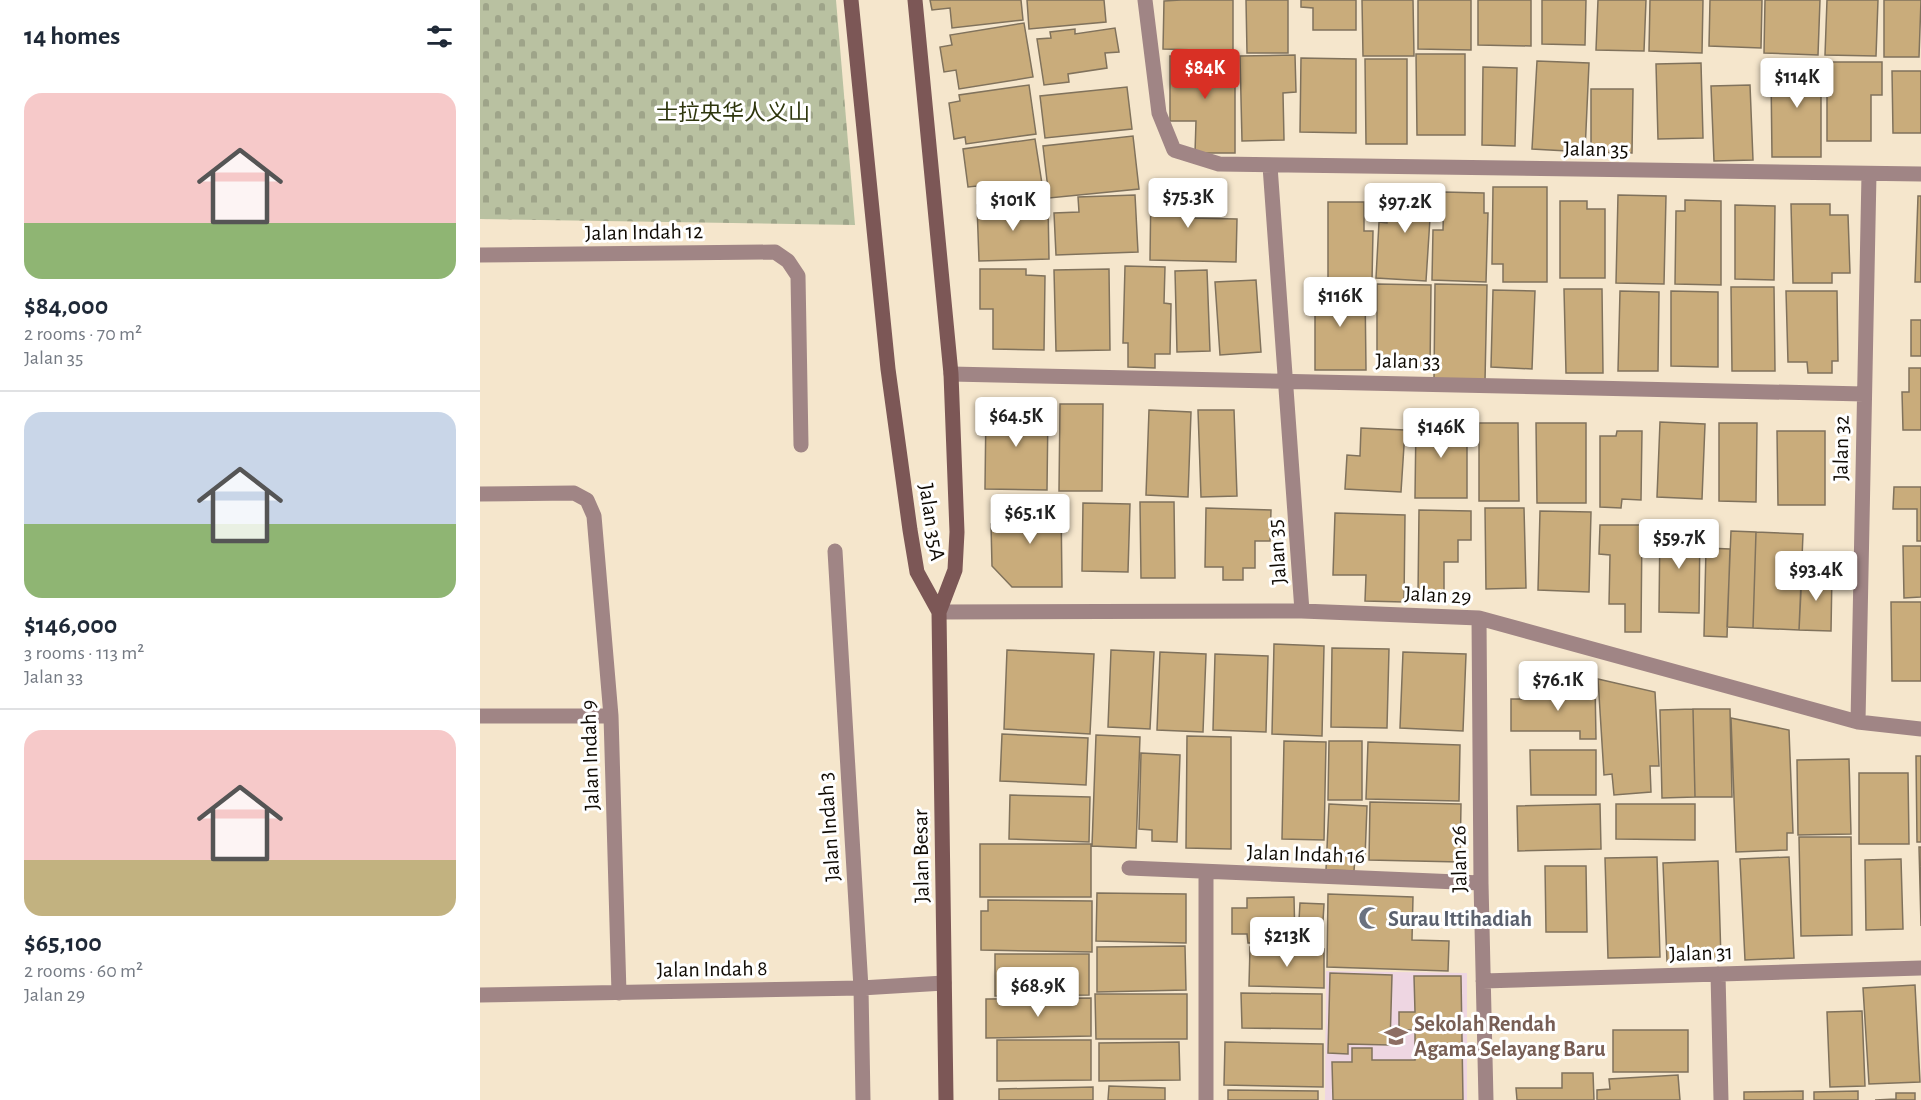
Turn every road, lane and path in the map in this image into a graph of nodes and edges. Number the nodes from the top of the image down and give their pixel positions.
1 (851, 0) edge
2 (915, 0) edge
3 (1145, 0) edge
4 (1270, 166) junction
5 (1869, 174) junction
6 (1921, 174) edge
7 (480, 255) edge
8 (951, 374) junction
9 (1285, 380) junction
10 (1864, 394) junction
11 (801, 445) dead end
12 (480, 494) edge
13 (835, 551) dead end
14 (1302, 611) junction
15 (939, 612) junction
16 (1479, 618) junction
17 (480, 716) edge
18 (611, 716) junction
19 (1858, 722) junction
20 (1921, 729) edge
21 (1129, 868) dead end
22 (1206, 872) junction
23 (1481, 883) junction
24 (1921, 968) edge
25 (1718, 974) junction
26 (1483, 981) junction
27 (944, 983) junction
28 (861, 988) junction
29 (619, 993) junction
30 (480, 995) edge
31 (863, 1100) edge
32 (946, 1100) edge
33 (1206, 1100) edge
34 (1486, 1100) edge
35 (1721, 1100) edge

1 - 15 street, Jalan 35A
2 - 8 street, Jalan 35A
3 - 4 street, Jalan 35
4 - 5 street, Jalan 35
4 - 9 street, Jalan 35
5 - 6 street, Jalan 35
5 - 10 street, Jalan 32
7 - 11 street, Jalan Indah 12
8 - 9 street, Jalan 33
8 - 15 street, Jalan 35A
9 - 10 street, Jalan 33
9 - 14 street, Jalan 35
10 - 19 street, Jalan 32
12 - 18 street, Jalan Indah 9
13 - 28 street, Jalan Indah 3
14 - 15 street, Jalan 29
14 - 16 street, Jalan 29
15 - 27 street, Jalan Besar
16 - 19 street, Jalan 29
16 - 23 street, Jalan 26
17 - 18 street
18 - 29 street, Jalan Indah 9
19 - 20 street, Jalan 29
21 - 22 street, Jalan Indah 16
22 - 23 street, Jalan Indah 16
22 - 33 street
23 - 26 street, Jalan 26
24 - 25 street, Jalan 31
25 - 26 street, Jalan 31
25 - 35 street
26 - 34 street, Jalan 26
27 - 28 street, Jalan Indah 8
27 - 32 street, Jalan Besar
28 - 29 street, Jalan Indah 8
28 - 31 street, Jalan Indah 3
29 - 30 street, Jalan Indah 8

